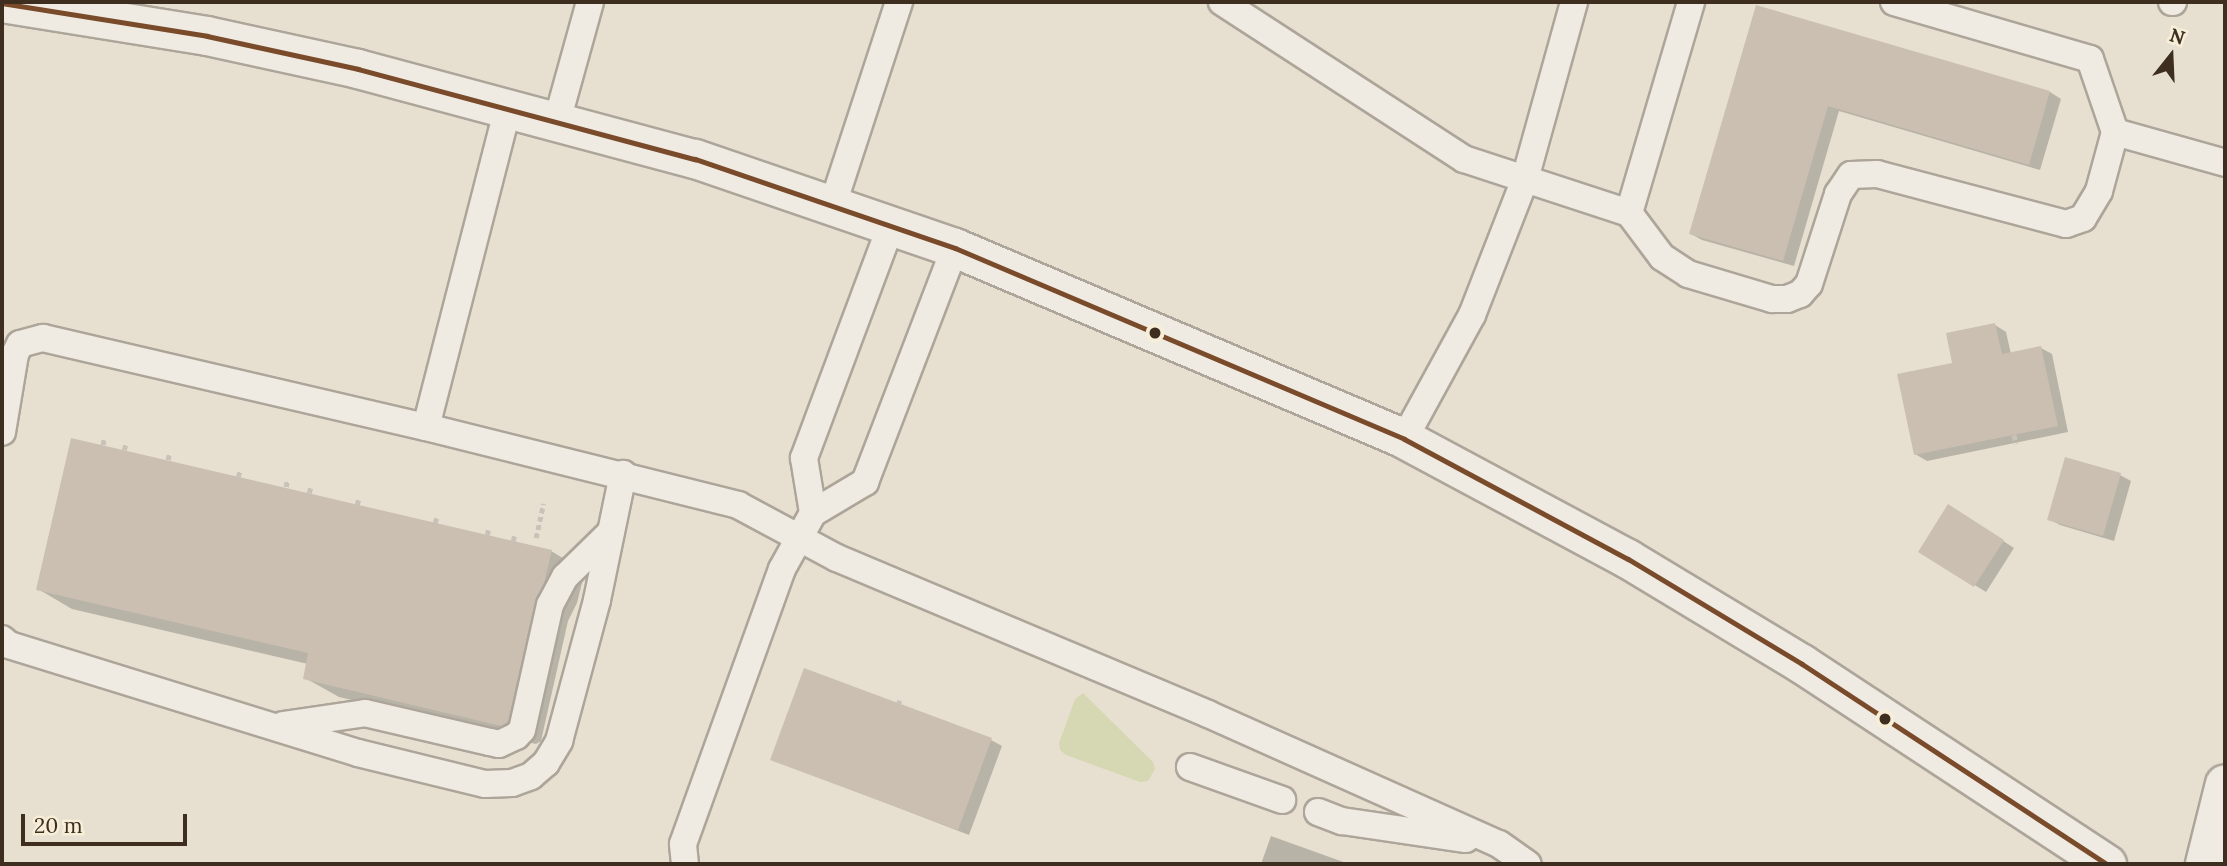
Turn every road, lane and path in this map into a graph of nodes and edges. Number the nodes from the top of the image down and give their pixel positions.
1 (590, 2) edge
2 (899, 2) edge
3 (1222, 2) edge
4 (1574, 2) edge
5 (1691, 2) edge
6 (1894, 2) edge
7 (2, 3) edge
8 (508, 108) junction
9 (557, 121) junction
10 (2115, 132) junction
11 (2225, 163) edge
12 (1524, 179) junction
13 (833, 204) junction
14 (1629, 213) junction
15 (891, 225) junction
16 (955, 248) junction
17 (426, 426) junction
18 (2, 432) edge
19 (2014, 435) dead end
20 (104, 438) dead end
21 (1404, 439) junction
22 (126, 443) dead end
23 (2017, 444) dead end
24 (103, 445) dead end
25 (124, 450) dead end
26 (240, 470) dead end
27 (623, 474) junction
28 (238, 477) dead end
29 (287, 480) dead end
30 (311, 486) dead end
31 (286, 488) dead end
32 (309, 493) dead end
33 (359, 497) dead end
34 (357, 505) dead end
35 (543, 505) dead end
36 (813, 513) junction
37 (437, 515) dead end
38 (435, 523) dead end
39 (489, 527) dead end
40 (611, 532) junction
41 (515, 533) dead end
42 (487, 535) dead end
43 (799, 537) junction
44 (536, 538) dead end
45 (513, 541) dead end
46 (2, 639) edge
47 (275, 727) junction
48 (1190, 767) dead end
49 (2225, 785) edge
50 (1282, 800) dead end
51 (1318, 812) dead end
52 (1499, 844) junction
53 (685, 864) edge
54 (1528, 864) edge
55 (2106, 864) edge
56 (2205, 864) edge

1 - 9 lane
2 - 13 lane
3 - 12 lane
4 - 12 lane
5 - 14 lane
6 - 10 lane
7 - 8 main road
8 - 9 main road
8 - 17 lane
9 - 13 main road
10 - 11 lane
10 - 14 lane
12 - 14 lane
12 - 21 lane
13 - 15 main road
15 - 16 main road
15 - 36 lane
16 - 21 main road
16 - 36 lane
17 - 18 lane
17 - 27 lane
19 - 23 path
20 - 24 path
21 - 55 main road
22 - 25 path
26 - 28 path
27 - 40 lane
27 - 43 lane
29 - 31 path
30 - 32 path
33 - 34 path
35 - 44 path
36 - 43 lane
37 - 38 path
39 - 42 path
40 - 47 lane
40 - 47 lane
41 - 45 path
43 - 52 lane
43 - 53 lane
46 - 47 lane
48 - 50 lane
49 - 56 main road
51 - 52 lane
52 - 54 lane

